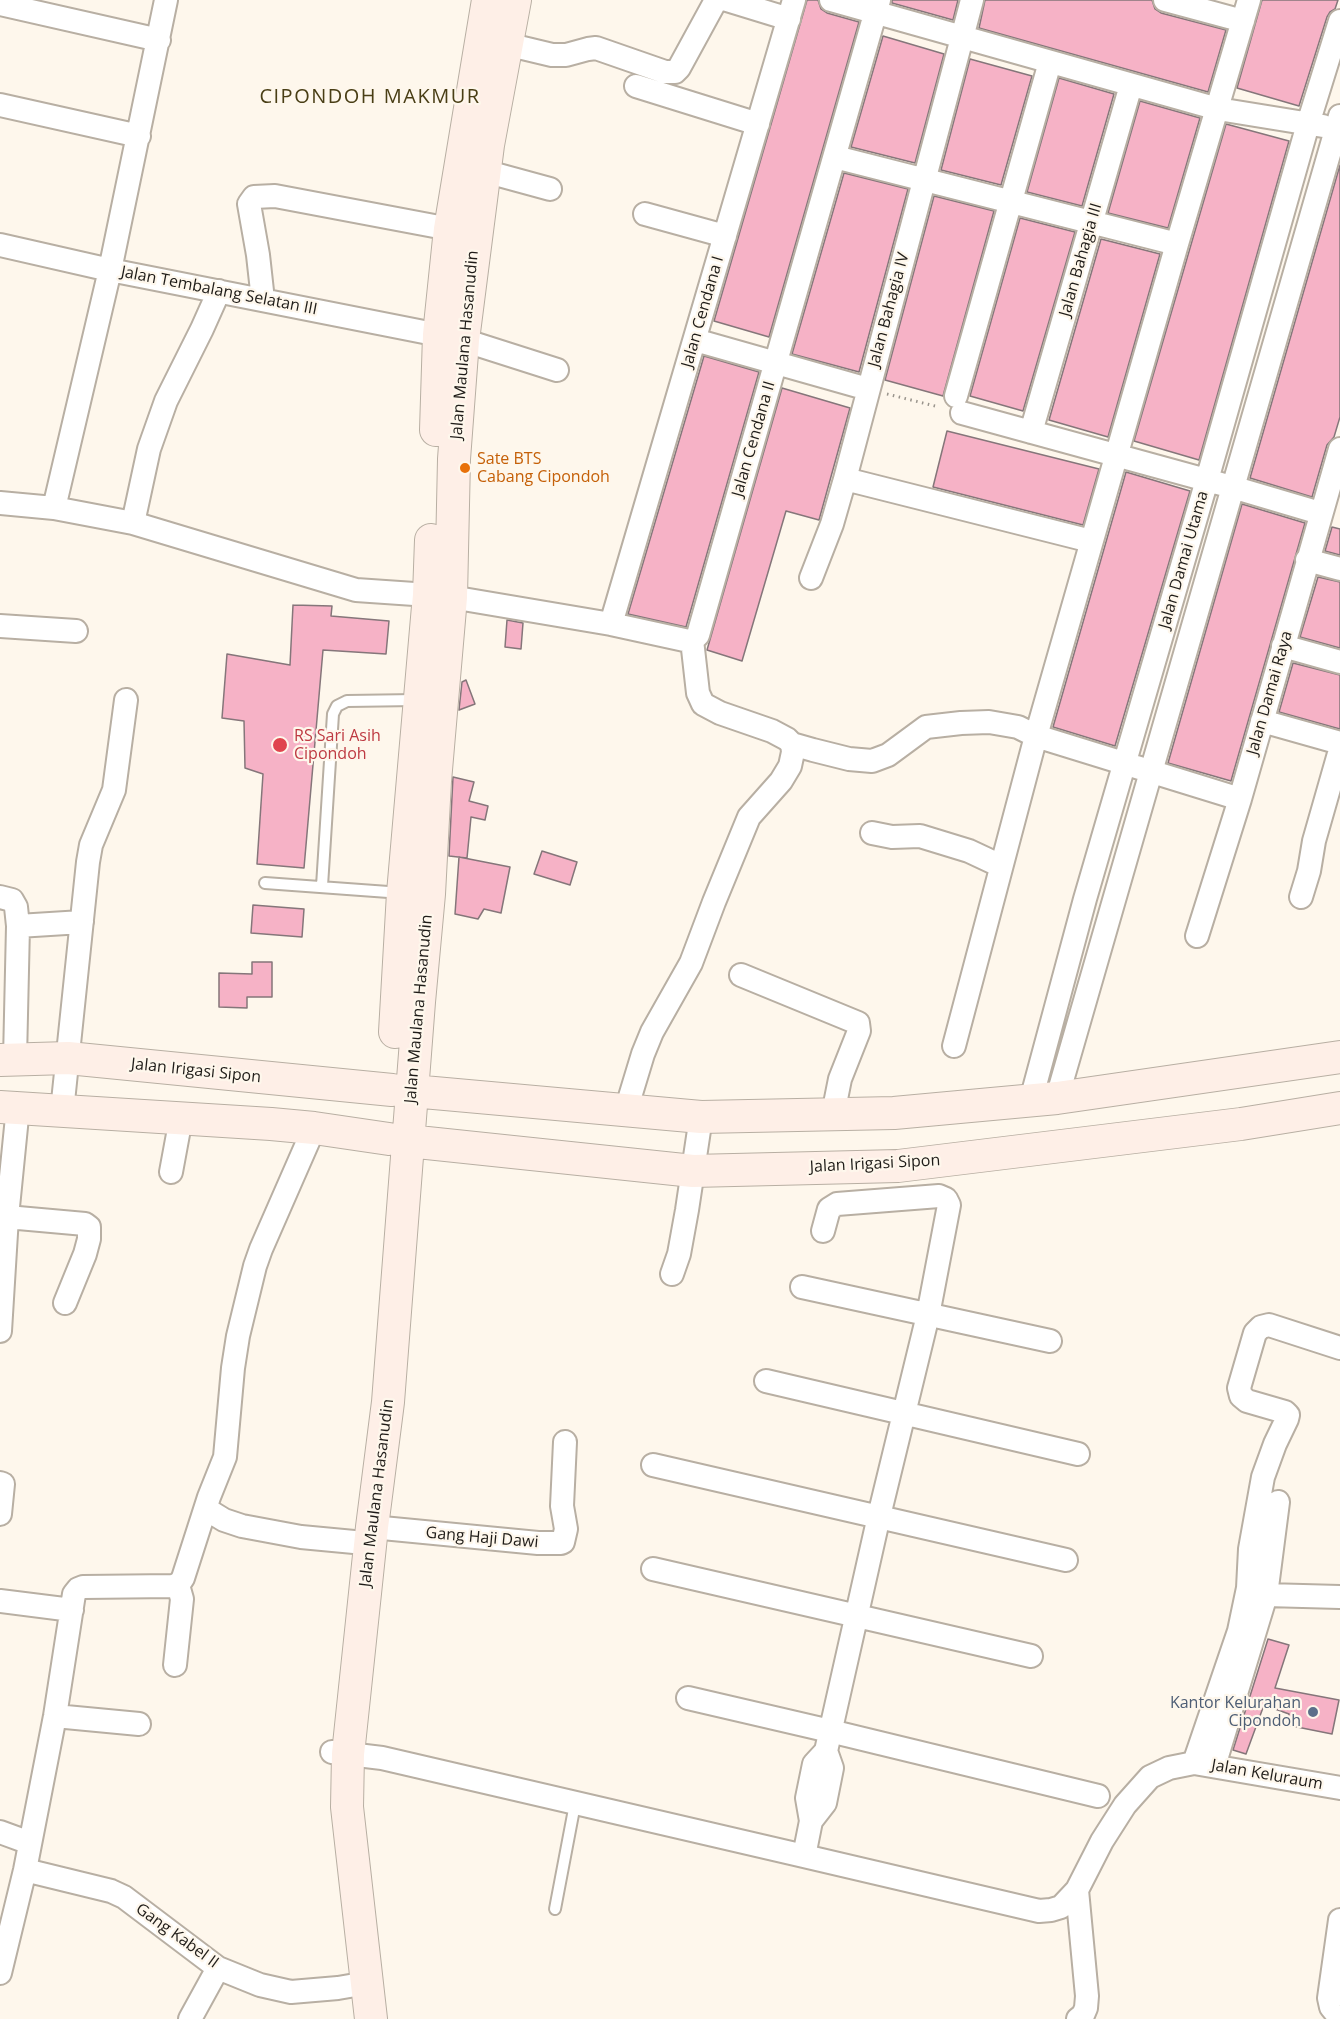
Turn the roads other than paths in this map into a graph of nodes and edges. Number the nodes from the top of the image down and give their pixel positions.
1 (166, 0) edge
2 (488, 0) edge
3 (515, 0) edge
4 (720, 0) edge
5 (727, 0) edge
6 (831, 0) edge
7 (972, 0) edge
8 (1166, 0) edge
9 (0, 4) edge
10 (877, 6) edge
11 (791, 9) edge
12 (1246, 10) edge
13 (1340, 21) edge
14 (961, 36) junction
15 (159, 40) junction
16 (506, 44) junction
17 (1050, 62) junction
18 (636, 86) dead end
19 (1130, 86) junction
20 (0, 105) edge
21 (1218, 109) junction
22 (758, 124) junction
23 (1308, 124) junction
24 (1339, 124) edge
25 (139, 136) junction
26 (835, 157) junction
27 (484, 171) junction
28 (923, 180) junction
29 (550, 189) dead end
30 (1011, 202) junction
31 (645, 214) dead end
32 (1092, 222) junction
33 (450, 229) junction
34 (726, 236) junction
35 (1177, 244) junction
36 (0, 245) edge
37 (110, 270) junction
38 (219, 291) junction
39 (263, 300) junction
40 (451, 338) junction
41 (695, 340) junction
42 (776, 363) junction
43 (557, 370) dead end
44 (868, 389) junction
45 (1031, 432) junction
46 (1340, 449) edge
47 (1116, 455) junction
48 (845, 479) junction
49 (1207, 480) junction
50 (1336, 480) edge
51 (1232, 487) junction
52 (0, 503) edge
53 (54, 508) junction
54 (1320, 513) junction
55 (133, 523) junction
56 (1092, 541) junction
57 (1307, 560) junction
58 (1340, 569) edge
59 (811, 578) dead end
60 (426, 594) junction
61 (611, 624) junction
62 (0, 626) edge
63 (76, 631) dead end
64 (692, 640) junction
65 (1283, 646) junction
66 (1340, 662) edge
67 (126, 700) dead end
68 (419, 700) junction
69 (1262, 721) junction
70 (1036, 736) junction
71 (1340, 743) edge
72 (792, 744) junction
73 (1340, 750) edge
74 (1125, 763) junction
75 (1150, 771) junction
76 (1240, 799) junction
77 (872, 833) dead end
78 (420, 836) junction
79 (1001, 866) junction
80 (265, 883) dead end
81 (322, 886) junction
82 (408, 893) junction
83 (0, 897) edge
84 (1301, 897) dead end
85 (82, 922) junction
86 (18, 926) junction
87 (1197, 936) dead end
88 (741, 975) dead end
89 (954, 1046) dead end
90 (1340, 1057) edge
91 (7, 1059) edge
92 (68, 1060) junction
93 (1044, 1099) junction
94 (9, 1107) edge
95 (63, 1108) junction
96 (1340, 1108) edge
97 (626, 1110) junction
98 (395, 1114) junction
99 (833, 1114) junction
100 (181, 1118) junction
101 (700, 1120) junction
102 (324, 1130) junction
103 (693, 1167) junction
104 (171, 1172) dead end
105 (7, 1217) junction
106 (823, 1231) dead end
107 (672, 1274) dead end
108 (802, 1287) dead end
109 (65, 1303) dead end
110 (928, 1315) junction
111 (0, 1331) edge
112 (1050, 1341) dead end
113 (1340, 1348) edge
114 (766, 1381) dead end
115 (904, 1413) junction
116 (565, 1442) dead end
117 (1078, 1454) dead end
118 (653, 1465) dead end
119 (0, 1484) edge
120 (1278, 1502) dead end
121 (206, 1509) junction
122 (0, 1514) edge
123 (879, 1516) junction
124 (355, 1537) junction
125 (1066, 1560) dead end
126 (653, 1569) dead end
127 (178, 1585) junction
128 (1266, 1595) junction
129 (1340, 1597) edge
130 (0, 1601) edge
131 (72, 1610) junction
132 (856, 1616) junction
133 (1031, 1656) dead end
134 (175, 1665) dead end
135 (688, 1698) dead end
136 (55, 1716) junction
137 (139, 1724) dead end
138 (828, 1741) junction
139 (356, 1755) junction
140 (1204, 1765) junction
141 (1340, 1788) edge
142 (1098, 1796) dead end
143 (575, 1804) junction
144 (0, 1832) edge
145 (30, 1843) junction
146 (804, 1856) junction
147 (25, 1870) junction
148 (1077, 1890) junction
149 (555, 1909) dead end
150 (1340, 1920) edge
151 (1337, 1950) edge
152 (218, 1968) junction
153 (0, 1973) edge
154 (352, 1986) junction
155 (1080, 2017) edge
156 (1340, 2018) edge
157 (190, 2019) edge
158 (356, 2019) edge
159 (371, 2019) edge

1 - 15 street
2 - 33 street, Jalan Maulana Hasanudin
3 - 16 street, Jalan Maulana Hasanudin
4 - 16 street
5 - 11 street
6 - 10 street
7 - 14 street, Jalan Bahagia IV
8 - 12 street
9 - 15 street
10 - 14 street
10 - 26 street, Jalan Cendana II
11 - 22 street, Jalan Cendana I
12 - 21 street
13 - 23 street, Jalan Damai Utama
14 - 17 street
14 - 28 street, Jalan Bahagia IV
15 - 25 street
16 - 27 street, Jalan Maulana Hasanudin
17 - 19 street
17 - 30 street
18 - 22 street
19 - 21 street
19 - 32 street, Jalan Bahagia III
20 - 25 street
21 - 23 street
21 - 35 street
22 - 34 street, Jalan Cendana I
23 - 24 street
23 - 49 street, Jalan Damai Utama
24 - 51 street, Jalan Damai Utama
25 - 37 street
26 - 28 street
26 - 42 street, Jalan Cendana II
27 - 29 street
27 - 40 street, Jalan Maulana Hasanudin
28 - 30 street
28 - 44 street, Jalan Bahagia IV
30 - 32 street
30 - 45 street
31 - 34 street
32 - 35 street
32 - 45 street, Jalan Bahagia III
33 - 39 street
33 - 40 street, Jalan Maulana Hasanudin
34 - 41 street, Jalan Cendana I
35 - 47 street
36 - 37 street, Jalan Tembalang Selatan III
37 - 38 street, Jalan Tembalang Selatan III
37 - 53 street
38 - 39 street, Jalan Tembalang Selatan III
38 - 55 street
39 - 40 street, Jalan Tembalang Selatan III
40 - 43 street, Jalan Tembalang Selatan III
40 - 60 street, Jalan Maulana Hasanudin
41 - 42 street
41 - 61 street, Jalan Cendana I
42 - 44 street
42 - 64 street, Jalan Cendana II
44 - 48 street, Jalan Bahagia IV
45 - 47 street
46 - 50 street, Jalan Damai Raya
47 - 49 street
47 - 56 street
48 - 56 street
48 - 59 street, Jalan Bahagia IV
49 - 51 street
49 - 74 street, Jalan Damai Utama
50 - 54 street, Jalan Damai Raya
51 - 54 street
51 - 75 street, Jalan Damai Utama
52 - 53 street
53 - 55 street
54 - 57 street, Jalan Damai Raya
55 - 60 street
56 - 70 street
57 - 58 street
57 - 65 street, Jalan Damai Raya
60 - 61 street
60 - 68 street, Jalan Maulana Hasanudin
60 - 78 street, Jalan Maulana Hasanudin
61 - 64 street
62 - 63 street
64 - 72 street
65 - 66 street
65 - 69 street, Jalan Damai Raya
67 - 85 street
68 - 78 street, Jalan Maulana Hasanudin
68 - 81 lane
69 - 71 street
69 - 76 street, Jalan Damai Raya
70 - 72 street
70 - 74 street
70 - 79 street
72 - 97 street
73 - 84 street
74 - 75 street
74 - 93 street, Jalan Damai Utama
75 - 76 street
75 - 93 street, Jalan Damai Utama
76 - 87 street, Jalan Damai Raya
77 - 79 street
78 - 82 street, Jalan Maulana Hasanudin
79 - 89 street
80 - 81 lane
81 - 82 lane
82 - 98 street, Jalan Maulana Hasanudin
83 - 86 street
85 - 86 street
85 - 92 street
86 - 91 street
88 - 99 street
90 - 93 street, Jalan Irigasi Sipon
91 - 92 street, Jalan Irigasi Sipon
92 - 95 street
92 - 98 street, Jalan Irigasi Sipon
93 - 99 street, Jalan Irigasi Sipon
94 - 95 street, Jalan Irigasi Sipon
94 - 105 street
95 - 100 street, Jalan Irigasi Sipon
96 - 103 street, Jalan Irigasi Sipon
97 - 98 street, Jalan Irigasi Sipon
97 - 101 street, Jalan Irigasi Sipon
98 - 102 street, Jalan Irigasi Sipon
98 - 103 street, Jalan Irigasi Sipon
98 - 124 street, Jalan Maulana Hasanudin
99 - 101 street, Jalan Irigasi Sipon
100 - 102 street, Jalan Irigasi Sipon
100 - 104 street
101 - 103 street
102 - 121 street
103 - 107 street
105 - 109 street
105 - 111 street
106 - 110 street
108 - 110 street
110 - 112 street
110 - 115 street
113 - 140 street
114 - 115 street
115 - 117 street
115 - 123 street
116 - 124 street, Gang Haji Dawi
118 - 123 street
119 - 122 street
120 - 128 street
121 - 124 street
121 - 127 street
123 - 125 street
123 - 132 street
124 - 139 street, Jalan Maulana Hasanudin
126 - 132 street
127 - 131 street
127 - 134 street
128 - 129 street
128 - 140 street
130 - 131 street
131 - 136 street
132 - 133 street
132 - 138 street
135 - 138 street
136 - 137 street
136 - 145 street
138 - 142 street
138 - 146 street
139 - 143 street
139 - 154 street, Jalan Maulana Hasanudin
140 - 141 street, Jalan Keluraum
140 - 148 street
143 - 146 street
143 - 149 lane
144 - 145 street
145 - 147 street
146 - 148 street
147 - 152 street, Gang Kabel II
147 - 153 street
148 - 155 street
150 - 151 street
151 - 156 street
152 - 154 street, Gang Kabel II
152 - 157 street
154 - 158 street, Jalan Maulana Hasanudin
154 - 159 street, Jalan Maulana Hasanudin

